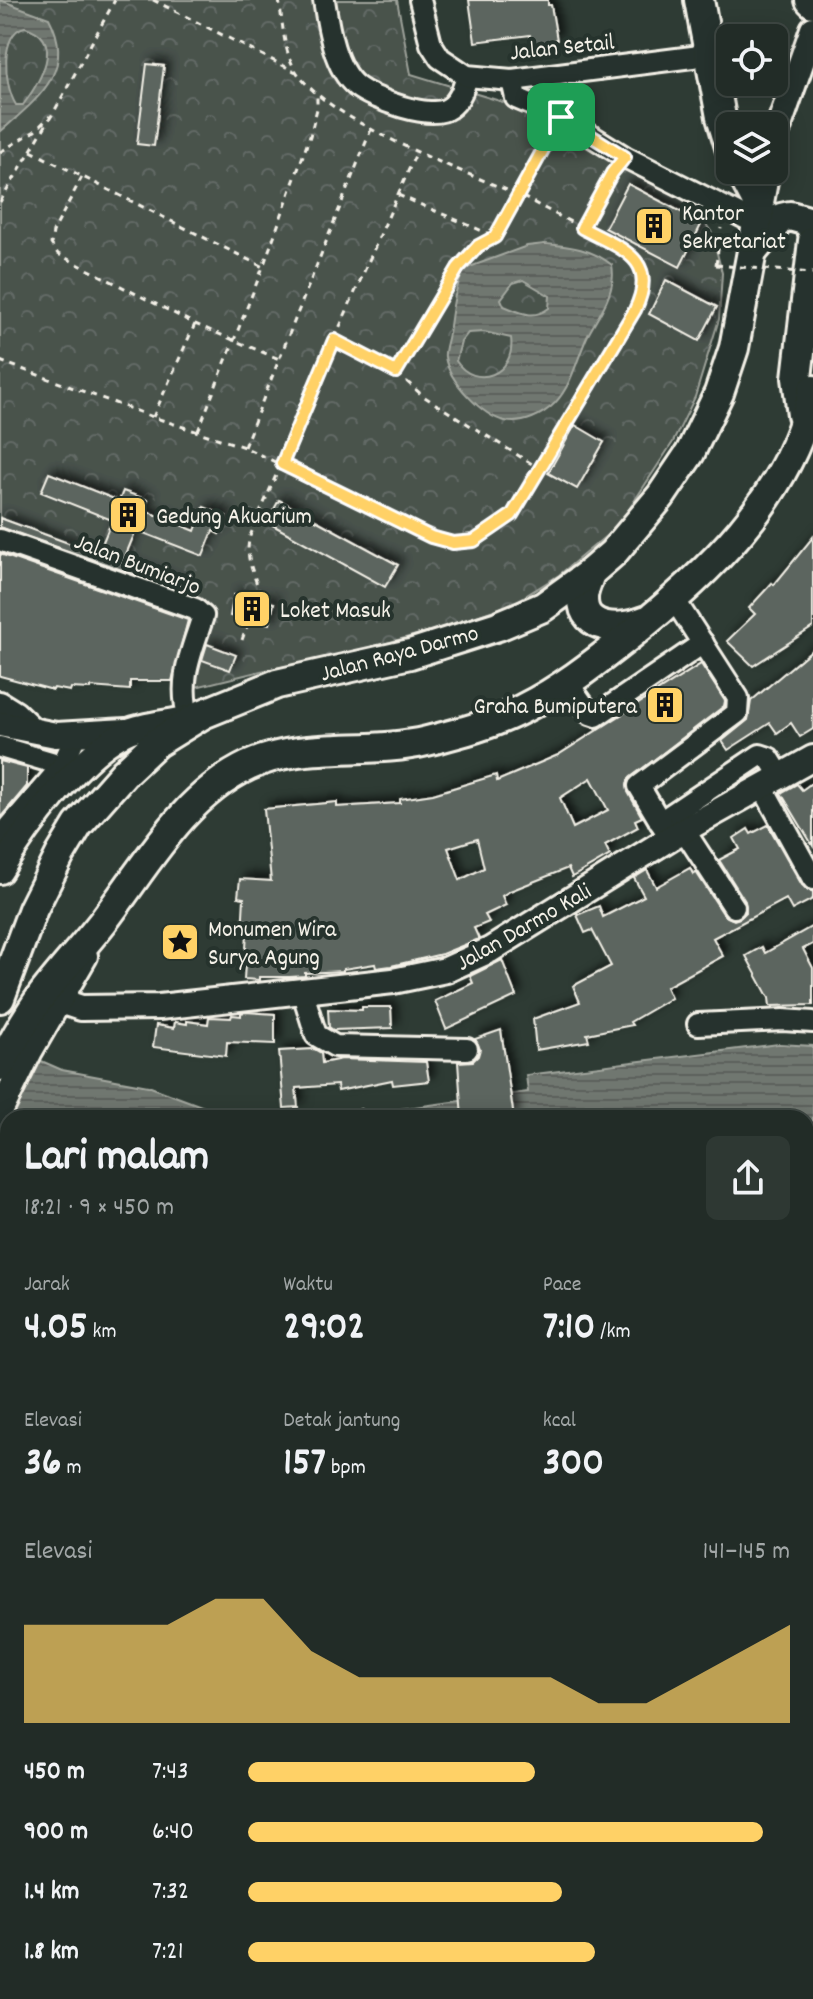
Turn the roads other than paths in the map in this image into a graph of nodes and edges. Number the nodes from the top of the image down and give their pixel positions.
1 (324, 0) edge
2 (420, 0) edge
3 (699, 0) edge
4 (813, 29) edge
5 (708, 55) junction
6 (467, 76) junction
7 (512, 80) junction
8 (722, 112) edge
9 (784, 112) edge
10 (744, 184) edge
11 (764, 184) edge
12 (756, 229) junction
13 (813, 232) edge
14 (813, 241) edge
15 (813, 390) edge
16 (804, 436) edge
17 (0, 540) edge
18 (590, 573) junction
19 (663, 608) junction
20 (703, 643) junction
21 (567, 682) junction
22 (0, 702) edge
23 (196, 716) junction
24 (0, 724) edge
25 (129, 731) junction
26 (38, 733) junction
27 (76, 735) junction
28 (0, 747) edge
29 (813, 758) edge
30 (67, 770) junction
31 (772, 782) junction
32 (671, 830) junction
33 (0, 838) edge
34 (0, 871) edge
35 (813, 879) edge
36 (734, 907) dead end
37 (104, 920) junction
38 (302, 990) junction
39 (0, 998) edge
40 (60, 1001) junction
41 (813, 1022) edge
42 (698, 1024) dead end
43 (25, 1039) junction
44 (467, 1049) dead end
45 (0, 1066) edge
46 (1, 1110) edge

1 - 6 street
2 - 6 street
3 - 5 highway
4 - 9 main road
5 - 7 street, Jalan Setail
5 - 8 highway
6 - 7 street, Jalan Setail
7 - 12 street
10 - 12 highway
11 - 12 main road, Jalan Raya Darmo
12 - 13 highway
12 - 18 highway, Jalan Raya Darmo
14 - 16 highway
15 - 16 highway
16 - 19 highway
17 - 23 street, Jalan Bumiarjo
18 - 19 highway
18 - 23 highway, Jalan Raya Darmo
19 - 20 street
19 - 21 highway
20 - 21 street
20 - 32 street
21 - 37 highway
22 - 26 street
23 - 25 main road
23 - 39 highway, Jalan Raya Darmo
24 - 26 main road
25 - 27 main road
25 - 30 main road
26 - 27 main road
27 - 30 street
28 - 30 street
29 - 31 main road, Jalan Darmo Kali
30 - 33 street
30 - 34 main road
31 - 32 main road, Jalan Darmo Kali
31 - 32 street
31 - 35 street
32 - 36 street
32 - 38 main road, Jalan Darmo Kali
37 - 40 main road
37 - 43 highway
38 - 40 main road, Jalan Darmo Kali
38 - 44 street
40 - 43 main road
41 - 42 street
43 - 45 highway
43 - 46 main road

